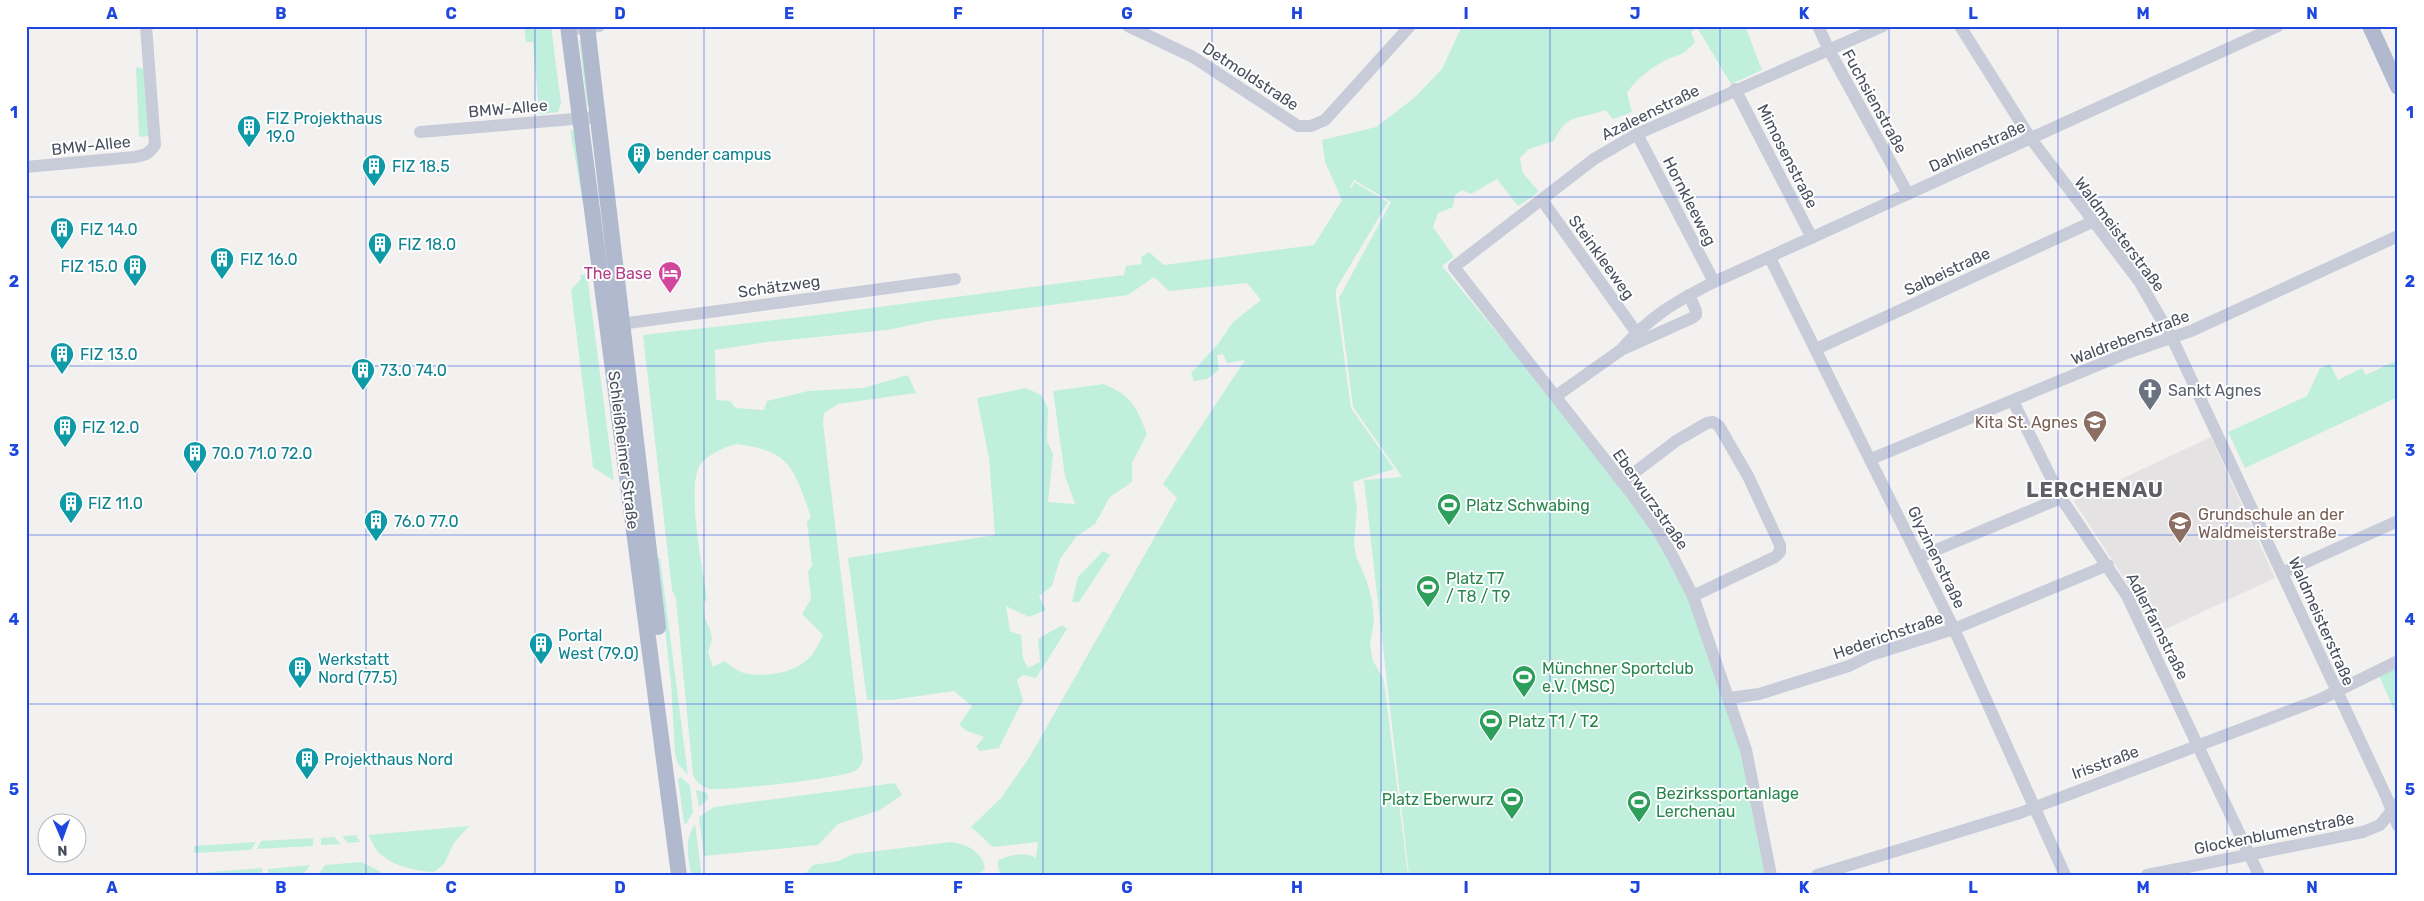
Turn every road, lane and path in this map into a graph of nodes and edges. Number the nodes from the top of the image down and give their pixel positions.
1 (146, 26) edge
2 (1128, 26) edge
3 (1410, 26) edge
4 (1818, 26) edge
5 (1883, 26) edge
6 (1960, 26) edge
7 (2278, 26) edge
8 (2370, 26) edge
9 (591, 27) edge
10 (568, 28) edge
11 (1829, 50) junction
12 (2398, 87) edge
13 (1735, 89) junction
14 (598, 117) junction
15 (581, 119) junction
16 (420, 132) dead end
17 (1637, 134) junction
18 (2031, 139) junction
19 (26, 167) edge
20 (1908, 194) junction
21 (1542, 200) junction
22 (2092, 222) junction
23 (2398, 236) edge
24 (1812, 238) junction
25 (1770, 258) junction
26 (1454, 267) joint
27 (955, 279) dead end
28 (1714, 282) junction
29 (1689, 295) junction
30 (615, 325) junction
31 (1636, 332) junction
32 (2172, 338) junction
33 (1816, 349) junction
34 (1622, 350) junction
35 (1556, 396) junction
36 (2013, 401) junction
37 (1871, 459) junction
38 (1622, 482) junction
39 (2061, 498) junction
40 (2398, 521) edge
41 (1918, 557) junction
42 (2108, 565) junction
43 (2282, 573) junction
44 (1693, 596) junction
45 (1954, 629) junction
46 (2398, 661) edge
47 (2335, 691) junction
48 (1730, 698) junction
49 (2198, 745) junction
50 (2035, 806) junction
51 (2394, 806) edge
52 (2398, 826) edge
53 (2249, 854) junction
54 (679, 875) edge
55 (688, 875) edge
56 (1771, 875) edge
57 (1817, 875) edge
58 (2065, 875) edge
59 (2146, 875) edge
60 (2258, 875) edge

1 - 19 street, BMW-Allee
2 - 3 street, Detmoldstraße
4 - 11 street, Fuchsienstraße
5 - 11 street, Azaleenstraße
6 - 18 street, Waldmeisterstraße
7 - 18 street, Dahlienstraße
8 - 12 main road
9 - 10 street
9 - 14 main road, Schleißheimer Straße
10 - 15 main road, Schleißheimer Straße
11 - 13 street, Azaleenstraße
11 - 20 street, Fuchsienstraße
13 - 17 street, Azaleenstraße
13 - 24 street, Mimosenstraße
14 - 15 street, BMW-Allee
14 - 30 main road, Schleißheimer Straße
15 - 16 street, BMW-Allee
15 - 30 main road, Schleißheimer Straße
17 - 21 street, Azaleenstraße
17 - 28 street, Hornkleeweg
18 - 20 street, Dahlienstraße
18 - 22 street, Waldmeisterstraße
20 - 24 street, Dahlienstraße
21 - 26 street, Azaleenstraße
21 - 31 street, Steinkleeweg
22 - 32 street, Waldmeisterstraße
22 - 33 street, Salbeistraße
23 - 32 street, Waldrebenstraße
24 - 25 street, Dahlienstraße
25 - 28 street, Dahlienstraße
25 - 33 street, Glyzinenstraße
26 - 35 street, Eberwurzstraße
27 - 30 street, Schätzweg
28 - 29 street, Dahlienstraße
29 - 31 street, Dahlienstraße
29 - 34 street, Dahlienstraße
30 - 54 main road, Schleißheimer Straße
30 - 55 main road, Schleißheimer Straße
31 - 34 street, Dahlienstraße
32 - 36 street, Waldrebenstraße
32 - 43 street, Waldmeisterstraße
33 - 37 street, Glyzinenstraße
34 - 35 street, Dahlienstraße
35 - 38 street, Eberwurzstraße
36 - 37 street, Waldrebenstraße
36 - 39 street, Adlerfarnstraße
37 - 41 street, Glyzinenstraße
38 - 44 street, Eberwurzstraße
38 - 44 street
39 - 41 street
39 - 42 street, Adlerfarnstraße
40 - 43 street
41 - 45 street, Glyzinenstraße
42 - 45 street, Hederichstraße
42 - 49 street, Adlerfarnstraße
43 - 47 street, Waldmeisterstraße
44 - 48 street, Eberwurzstraße
45 - 48 street, Hederichstraße
45 - 50 street, Glyzinenstraße
46 - 47 street, Irisstraße
47 - 49 street, Irisstraße
47 - 51 street, Waldmeisterstraße
48 - 56 street, Eberwurzstraße
49 - 50 street, Irisstraße
49 - 53 street, Adlerfarnstraße
50 - 57 street, Irisstraße
50 - 58 street, Glyzinenstraße
51 - 52 street, Waldmeisterstraße
51 - 53 street, Glockenblumenstraße
53 - 59 street, Glockenblumenstraße
53 - 60 street, Adlerfarnstraße

